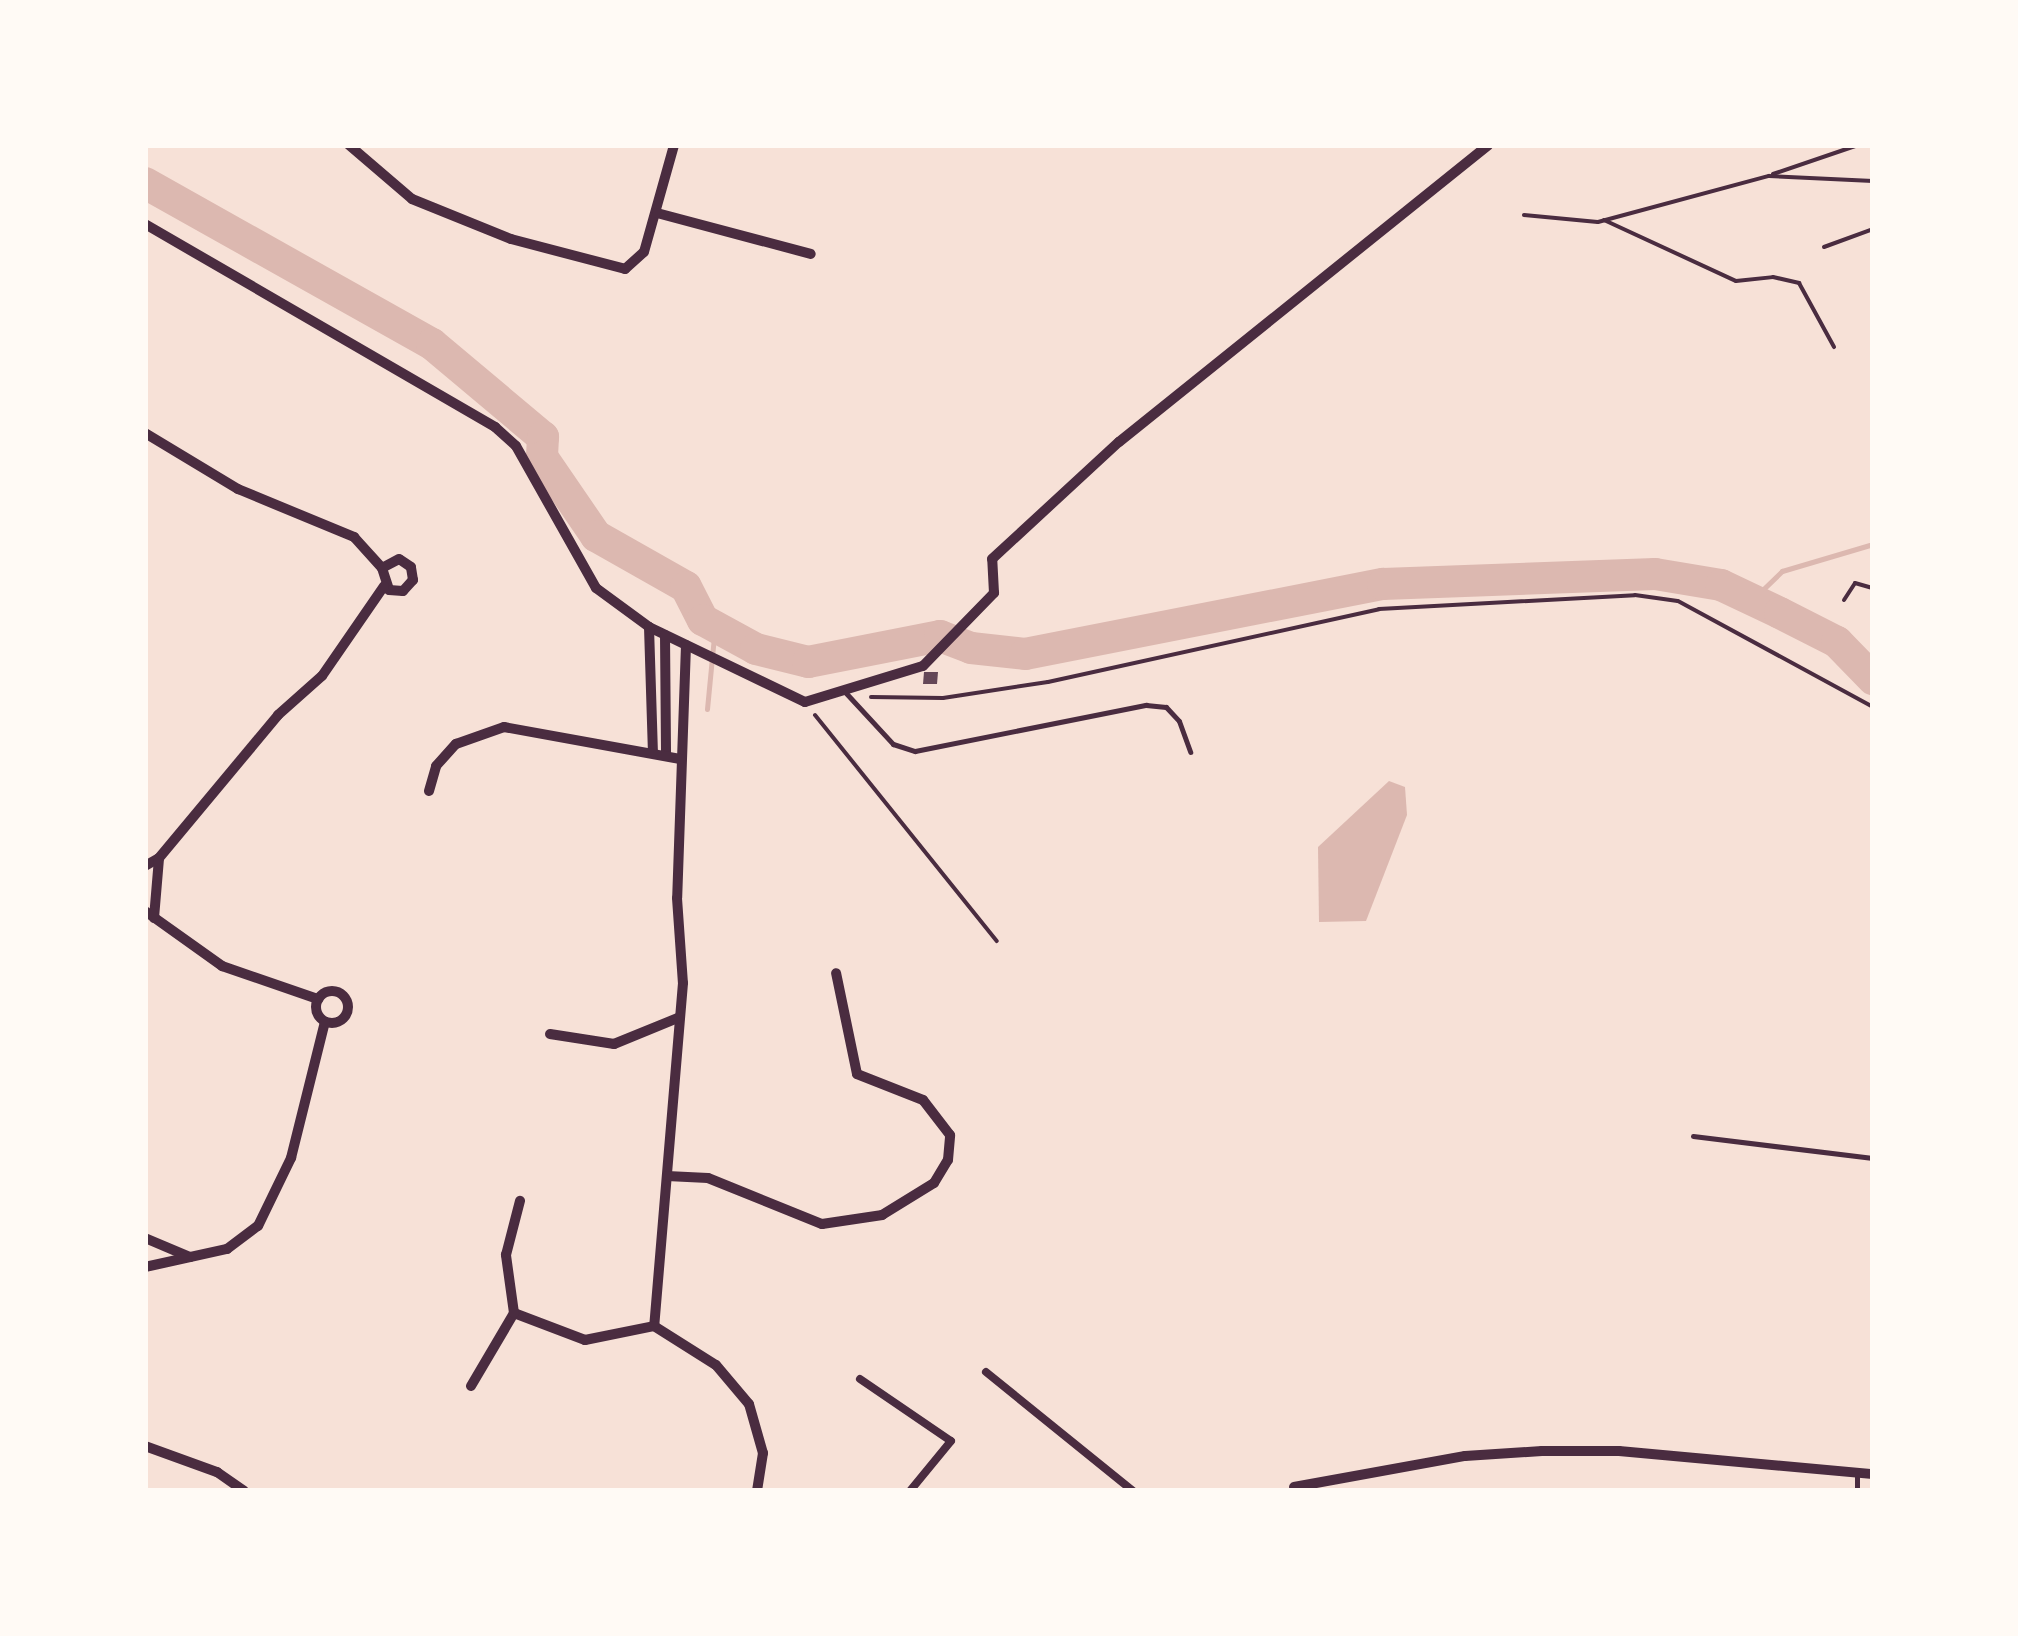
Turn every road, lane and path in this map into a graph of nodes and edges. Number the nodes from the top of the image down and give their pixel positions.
1 (350, 145) edge
2 (674, 145) edge
3 (1489, 145) edge
4 (1858, 145) edge
5 (1769, 176) junction
6 (1873, 180) edge
7 (657, 213) junction
8 (1524, 215) dead end
9 (1604, 220) junction
10 (145, 224) edge
11 (1873, 229) edge
12 (1824, 247) dead end
13 (811, 254) dead end
14 (1834, 347) dead end
15 (145, 433) edge
16 (382, 568) junction
17 (384, 586) junction
18 (1873, 588) edge
19 (1844, 600) dead end
20 (649, 628) junction
21 (665, 635) junction
22 (686, 646) junction
23 (849, 696) junction
24 (1873, 709) edge
25 (825, 727) dead end
26 (654, 751) junction
27 (1190, 752) dead end
28 (666, 754) junction
29 (680, 760) junction
30 (429, 792) dead end
31 (159, 858) junction
32 (145, 866) edge
33 (149, 915) edge
34 (997, 941) dead end
35 (836, 973) dead end
36 (318, 999) junction
37 (680, 1017) junction
38 (325, 1022) junction
39 (550, 1034) dead end
40 (1693, 1136) dead end
41 (1873, 1158) edge
42 (666, 1176) junction
43 (520, 1201) dead end
44 (145, 1238) edge
45 (191, 1258) junction
46 (145, 1267) edge
47 (514, 1313) junction
48 (654, 1326) junction
49 (986, 1372) dead end
50 (860, 1379) dead end
51 (471, 1386) dead end
52 (145, 1446) edge
53 (1857, 1473) junction
54 (1873, 1474) edge
55 (1294, 1487) dead end
56 (244, 1491) edge
57 (757, 1491) edge
58 (910, 1491) edge
59 (1133, 1491) edge
60 (1857, 1491) edge

1 - 7 street
2 - 7 street
3 - 23 street
4 - 5 path
5 - 6 path
5 - 9 path
7 - 13 street
8 - 9 path
9 - 14 path
10 - 20 street
11 - 12 path
15 - 16 street
16 - 17 street
16 - 17 street
17 - 31 street
18 - 19 path
20 - 21 street
20 - 26 street
21 - 22 street
21 - 28 street
22 - 23 street
22 - 29 street
23 - 24 path
23 - 27 lane
25 - 34 path
26 - 28 street
26 - 30 street
28 - 29 street
29 - 37 street
31 - 32 street
31 - 33 street
33 - 36 street
35 - 42 street
36 - 38 street
36 - 38 street
37 - 39 street
37 - 42 street
38 - 45 street
40 - 41 lane
42 - 48 street
43 - 47 street
44 - 45 street
45 - 46 street
47 - 48 street
47 - 51 street
48 - 57 street
49 - 59 street
50 - 58 street
52 - 56 street
53 - 54 street
53 - 55 street
53 - 60 lane

